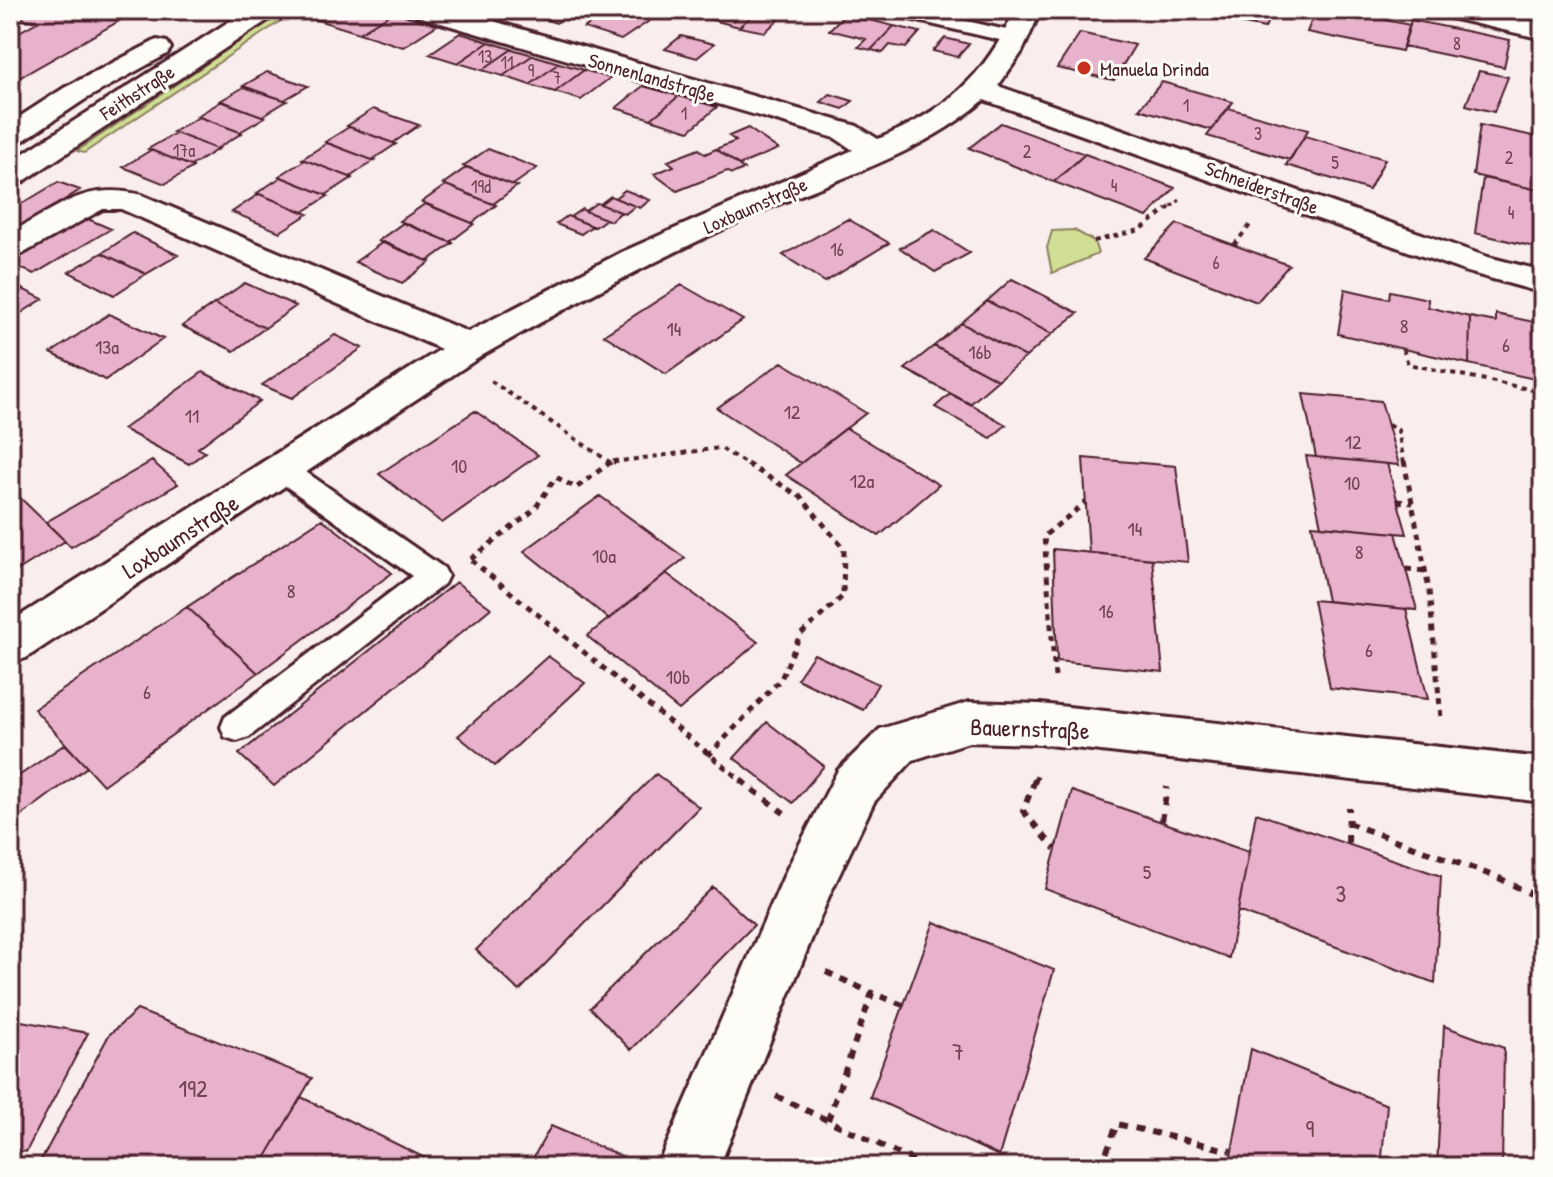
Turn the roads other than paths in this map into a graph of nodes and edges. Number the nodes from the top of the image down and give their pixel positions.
1 (225, 10) edge
2 (265, 10) edge
3 (426, 10) edge
4 (894, 10) edge
5 (1451, 10) edge
6 (1022, 24) edge
7 (1543, 31) edge
8 (982, 90) junction
9 (10, 136) edge
10 (875, 151) junction
11 (10, 176) edge
12 (10, 247) edge
13 (1543, 282) edge
14 (463, 352) junction
15 (283, 470) junction
16 (10, 645) edge
17 (237, 727) dead end
18 (1543, 780) edge
19 (688, 1167) edge

1 - 9 street, Feithstraße
2 - 11 street, Feithstraße
3 - 10 street, Sonnenlandstraße
4 - 6 lane, Loxbaumstraße
5 - 7 street
6 - 8 street, Loxbaumstraße
8 - 10 street, Loxbaumstraße
8 - 13 street, Schneiderstraße
10 - 14 street, Loxbaumstraße
12 - 14 street
14 - 15 street, Loxbaumstraße
15 - 16 street, Loxbaumstraße
15 - 17 lane
18 - 19 street, Bauernstraße

